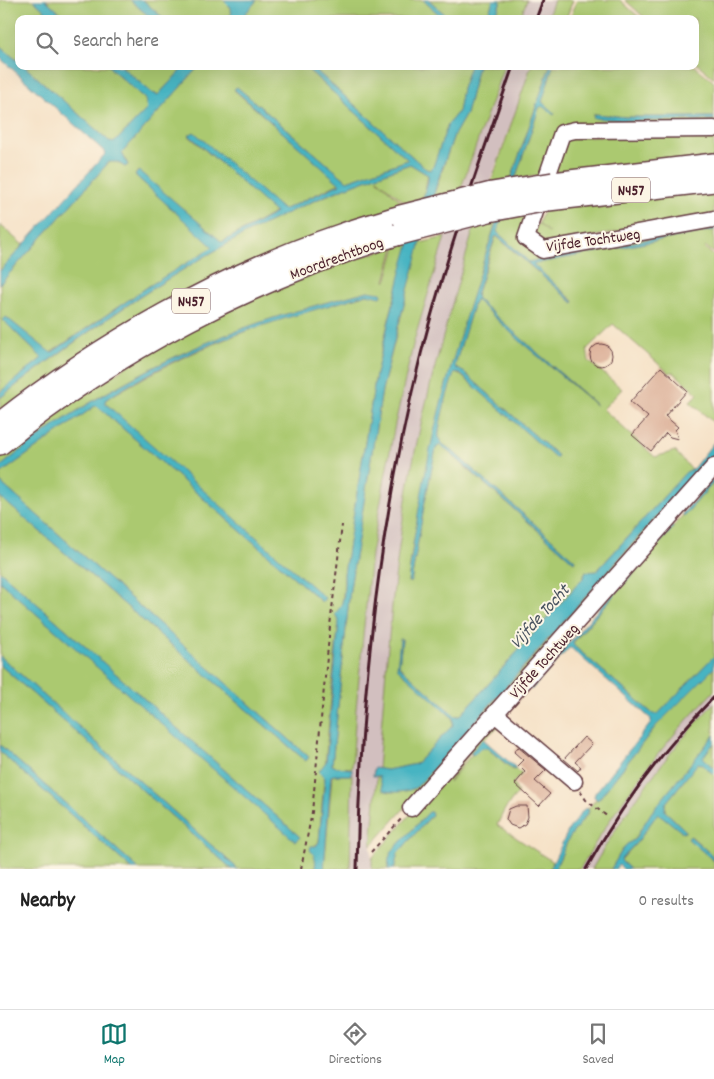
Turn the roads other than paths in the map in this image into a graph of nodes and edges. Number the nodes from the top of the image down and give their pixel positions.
1 (714, 129) edge
2 (714, 164) edge
3 (714, 181) edge
4 (550, 191) junction
5 (714, 219) edge
6 (399, 225) junction
7 (0, 423) edge
8 (0, 444) edge
9 (714, 467) edge
10 (495, 714) junction
11 (574, 781) road end
12 (411, 808) road end

1 - 5 street, Vijfde Tochtweg
2 - 4 main road, Moordrechtboog / N457
3 - 4 main road, Moordrechtboog / N457
4 - 6 main road, Moordrechtboog / N457, bridge
6 - 7 main road, Moordrechtboog / N457
6 - 8 main road, Moordrechtboog / N457
9 - 10 street, Vijfde Tochtweg
10 - 11 street
10 - 12 street, Vijfde Tochtweg

